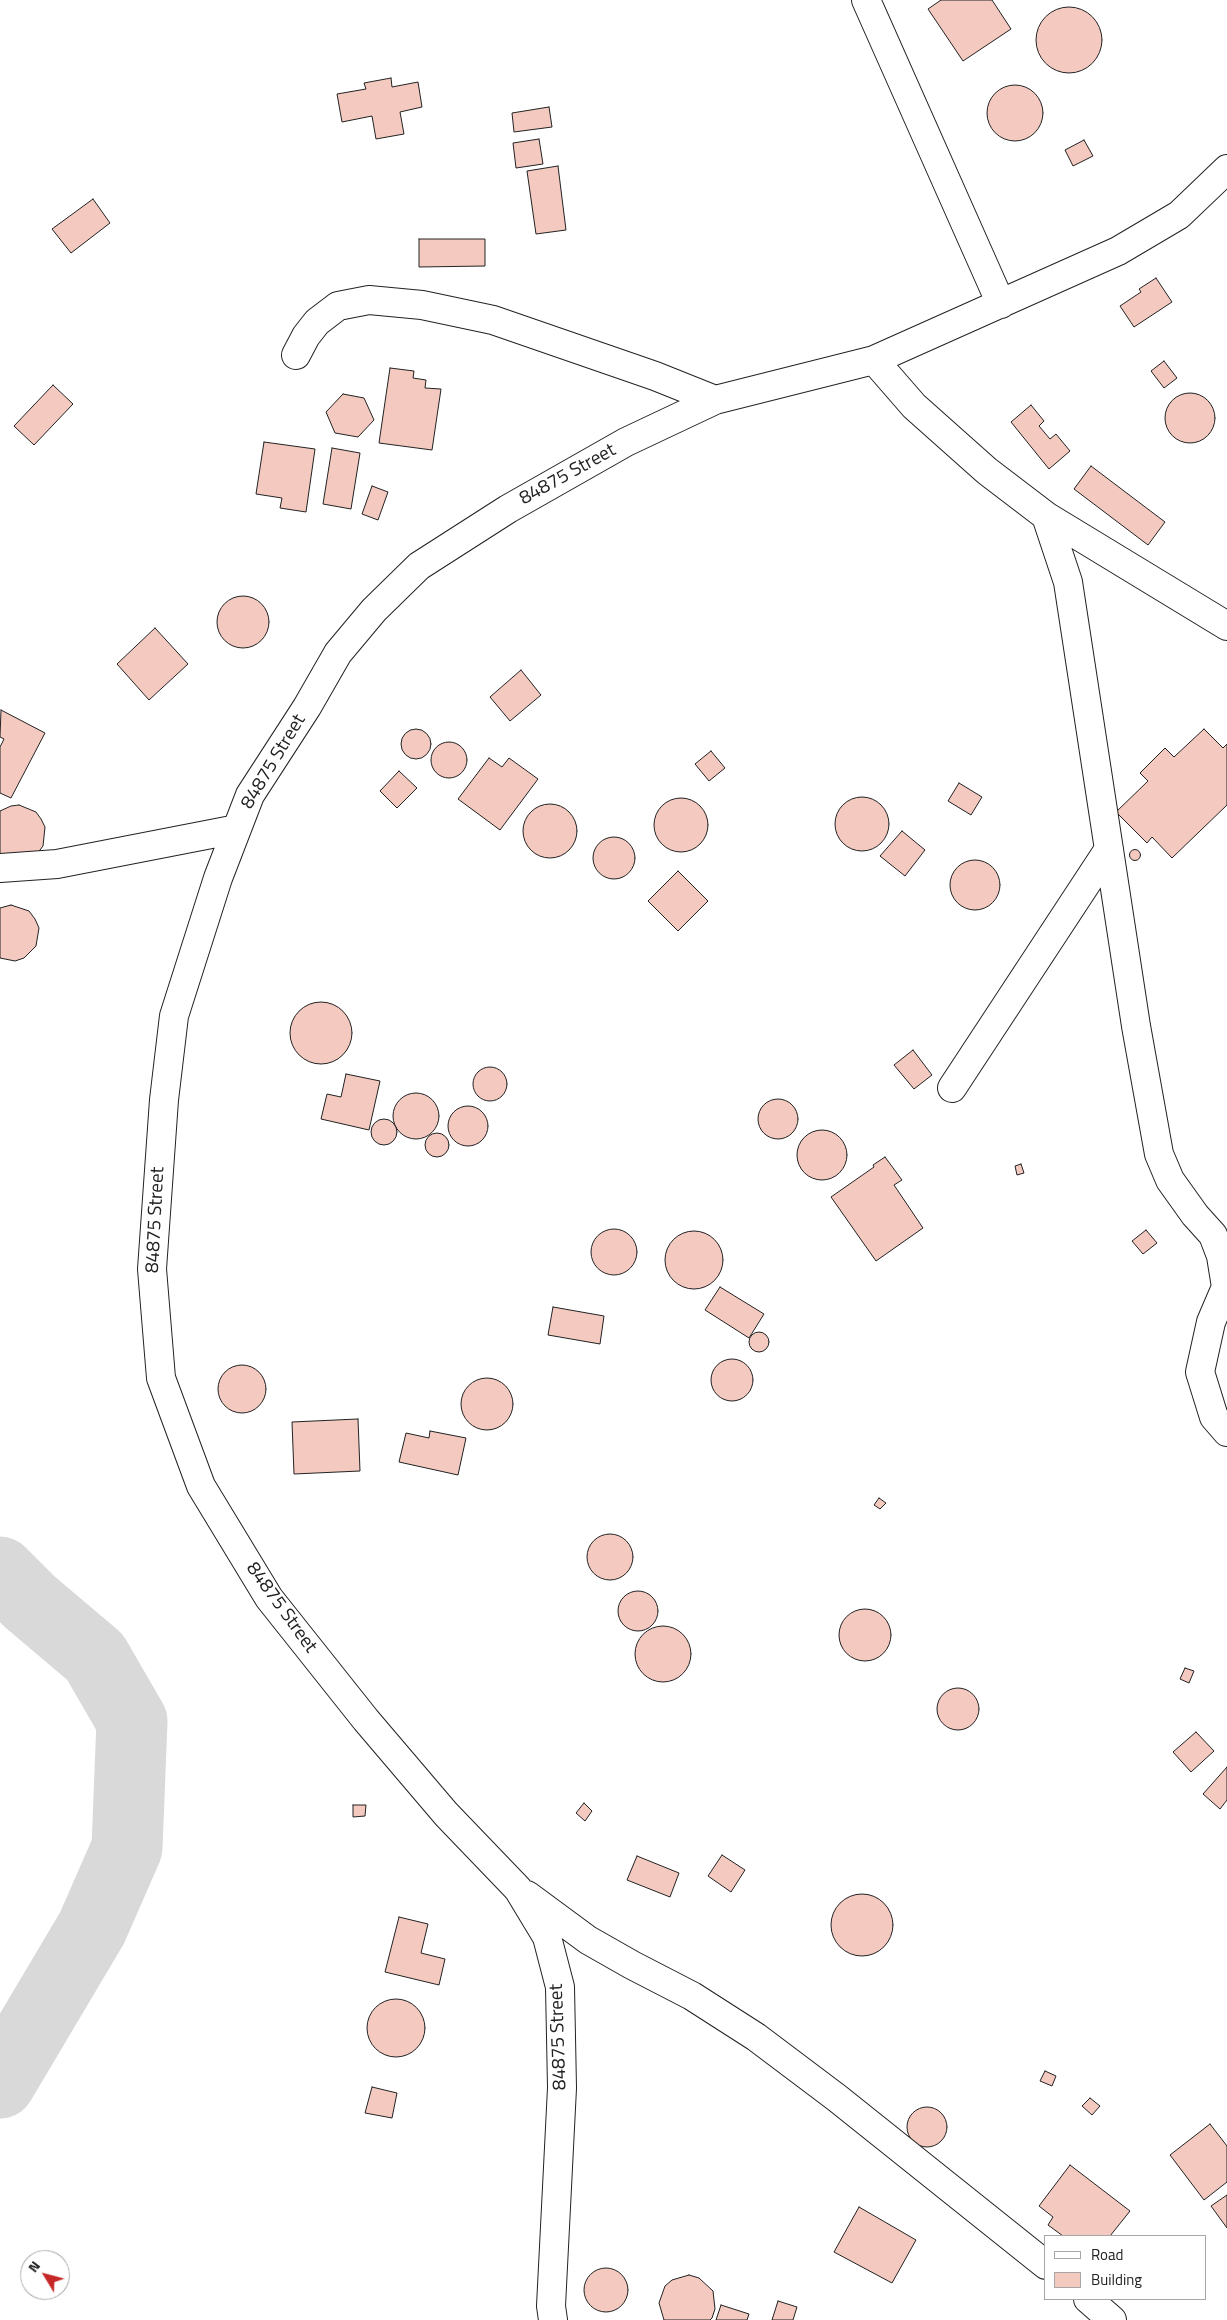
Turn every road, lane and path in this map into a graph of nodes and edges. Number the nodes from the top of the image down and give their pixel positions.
1 (866, 0) edge
2 (1227, 169) edge
3 (1001, 304) junction
4 (296, 355) dead end
5 (874, 360) junction
6 (715, 400) junction
7 (1046, 516) junction
8 (1227, 626) edge
9 (237, 830) junction
10 (1109, 849) junction
11 (0, 868) edge
12 (952, 1088) dead end
13 (1227, 1432) edge
14 (518, 1888) junction
15 (1044, 2263) edge
16 (1089, 2300) edge
17 (553, 2320) edge
18 (1112, 2320) edge

1 - 3 street
2 - 3 street, 84875 Street
3 - 5 street, 84875 Street
4 - 6 street
5 - 6 street, 84875 Street
5 - 7 street
6 - 9 street, 84875 Street
7 - 8 street
7 - 10 street
9 - 11 street
9 - 14 street, 84875 Street
10 - 12 street
10 - 13 street
14 - 15 street
14 - 17 street, 84875 Street
16 - 18 street

